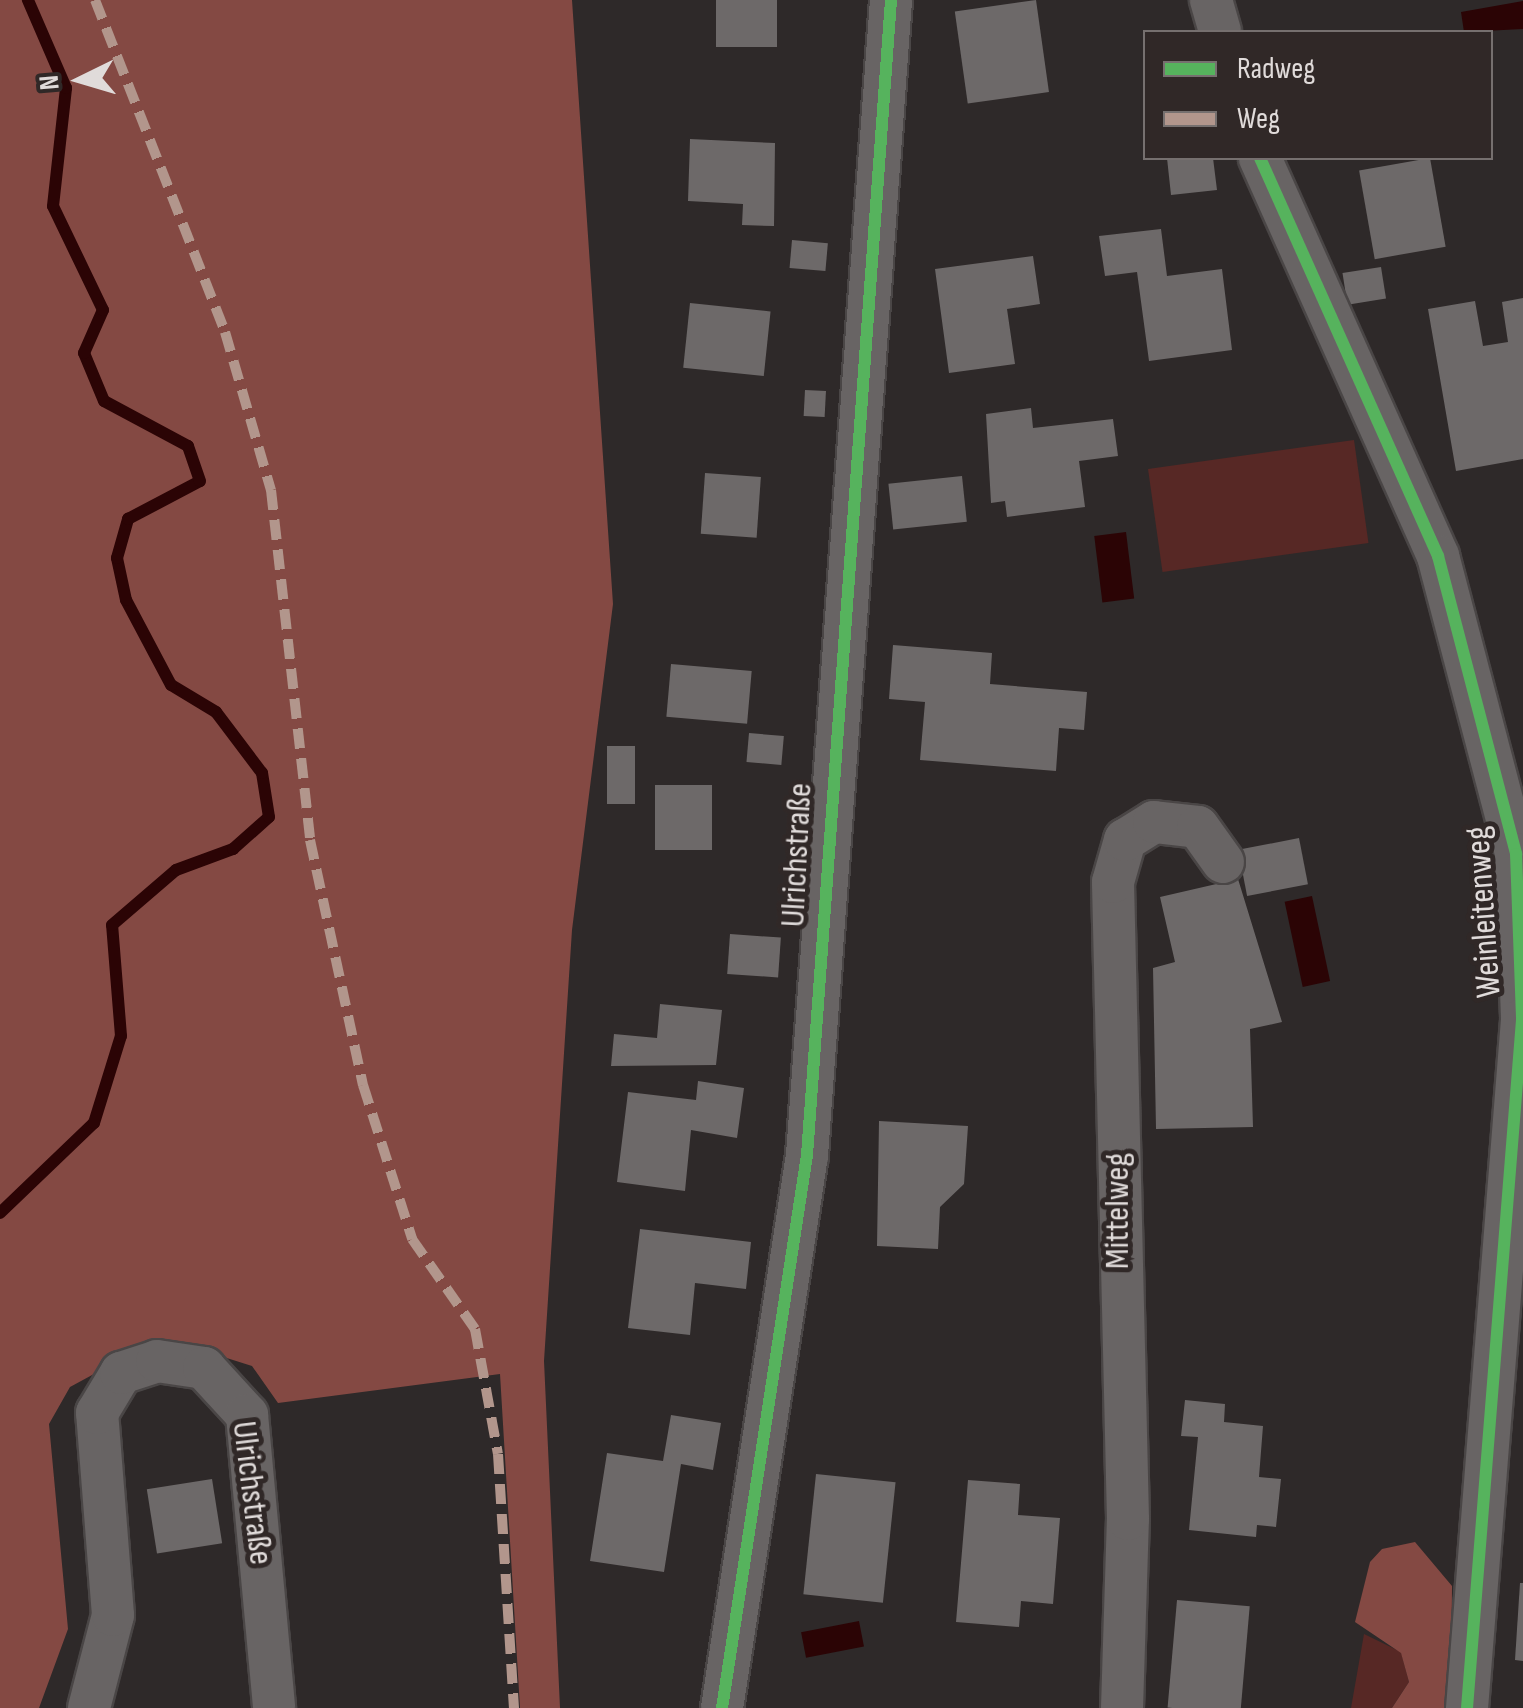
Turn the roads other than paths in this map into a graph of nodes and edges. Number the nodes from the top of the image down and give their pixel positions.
1 (891, 0) edge
2 (1211, 0) edge
3 (1219, 30) edge
4 (1261, 160) edge
5 (1223, 862) dead end
6 (89, 1708) edge
7 (274, 1708) edge
8 (722, 1708) edge
9 (1122, 1708) edge
10 (1467, 1708) edge

1 - 8 street, Ulrichstraße
2 - 3 street
4 - 10 street, Weinleitenweg
5 - 9 street, Mittelweg
6 - 7 street, Ulrichstraße

